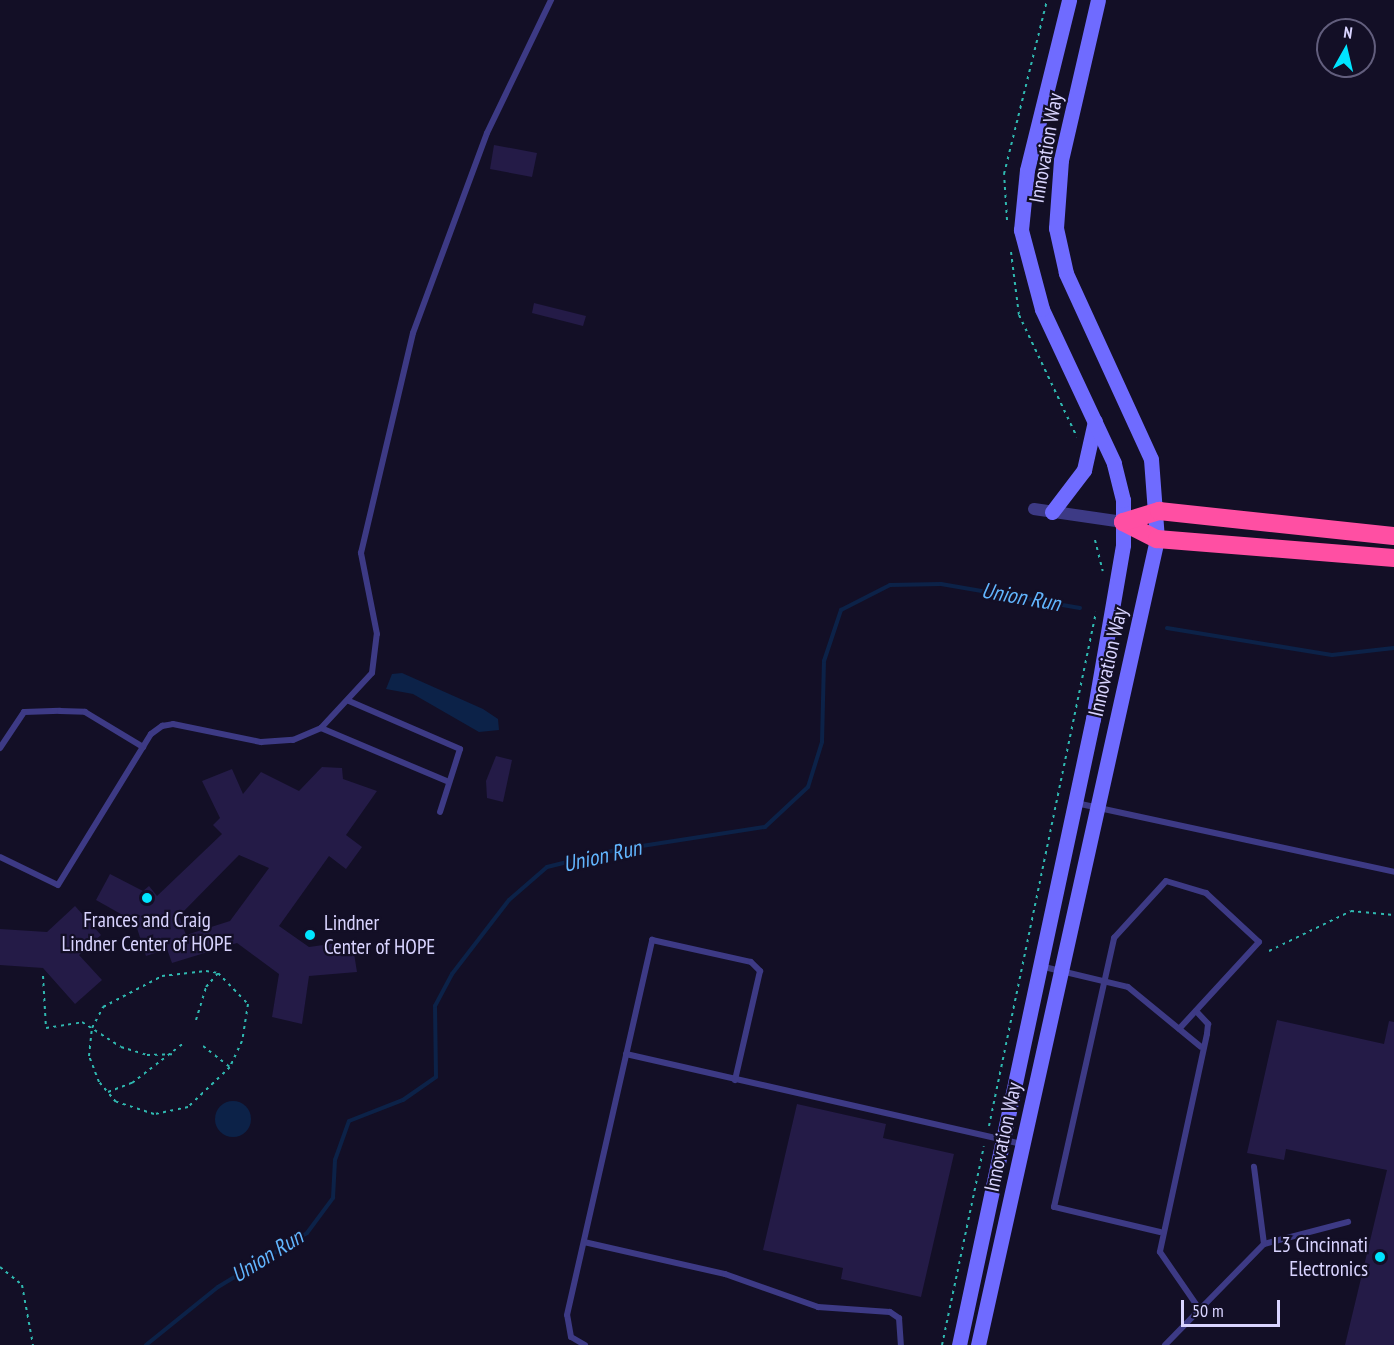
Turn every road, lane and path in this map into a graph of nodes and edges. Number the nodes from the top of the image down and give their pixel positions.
1 (551, 0) edge
2 (1069, 0) edge
3 (1098, 0) edge
4 (1095, 421) junction
5 (1034, 509) dead end
6 (1158, 511) junction
7 (1052, 512) junction
8 (1124, 522) junction
9 (1394, 536) edge
10 (1157, 539) junction
11 (1095, 540) dead end
12 (1394, 558) edge
13 (1103, 574) dead end
14 (1096, 608) dead end
15 (349, 701) junction
16 (321, 728) junction
17 (143, 747) junction
18 (0, 748) edge
19 (449, 782) junction
20 (1075, 803) junction
21 (1097, 807) junction
22 (440, 812) dead end
23 (0, 856) edge
24 (1394, 872) edge
25 (1394, 915) edge
26 (1269, 951) dead end
27 (1039, 966) junction
28 (1061, 972) junction
29 (218, 974) junction
30 (43, 976) dead end
31 (1104, 981) junction
32 (1196, 1011) junction
33 (196, 1020) dead end
34 (92, 1028) junction
35 (1179, 1029) junction
36 (185, 1042) dead end
37 (203, 1046) dead end
38 (1201, 1047) junction
39 (172, 1054) junction
40 (626, 1054) junction
41 (230, 1067) junction
42 (735, 1080) junction
43 (108, 1092) junction
44 (987, 1136) junction
45 (1002, 1140) junction
46 (1022, 1144) junction
47 (1254, 1167) dead end
48 (1348, 1222) dead end
49 (1160, 1232) junction
50 (584, 1242) junction
51 (1264, 1244) junction
52 (0, 1267) edge
53 (1200, 1310) junction
54 (33, 1345) edge
55 (585, 1345) edge
56 (901, 1345) edge
57 (942, 1345) edge
58 (959, 1345) edge
59 (978, 1345) edge
60 (1165, 1345) edge

1 - 15 lane
2 - 4 main road, Innovation Way
3 - 6 main road, Innovation Way
4 - 7 main road
4 - 8 main road, Innovation Way
5 - 7 street
6 - 8 highway
6 - 9 highway
6 - 10 main road, Innovation Way
7 - 8 street
8 - 10 highway
8 - 20 main road, Innovation Way
10 - 12 highway
10 - 21 main road, Innovation Way
11 - 13 path
14 - 44 path
15 - 16 lane
15 - 19 lane
16 - 17 lane
16 - 19 lane
17 - 18 lane
17 - 23 lane
19 - 22 lane
20 - 21 lane
20 - 27 main road, Innovation Way
21 - 24 lane
21 - 28 main road, Innovation Way
25 - 26 path
27 - 28 lane
27 - 45 main road, Innovation Way
28 - 31 lane
28 - 46 main road, Innovation Way
29 - 33 path
29 - 34 path
29 - 41 path
30 - 34 path
31 - 32 lane
31 - 35 lane
31 - 49 lane
32 - 35 lane
32 - 38 lane
34 - 39 path
34 - 43 path
35 - 38 lane
36 - 39 path
37 - 41 path
38 - 49 lane
39 - 43 path
40 - 42 lane
40 - 42 lane
40 - 50 lane
41 - 43 path
42 - 44 lane
44 - 45 lane
44 - 57 path
45 - 46 lane
45 - 58 main road, Innovation Way
46 - 59 main road, Innovation Way
47 - 51 lane
48 - 51 lane
49 - 53 lane
50 - 55 lane
50 - 56 lane
51 - 53 lane
52 - 54 path
53 - 60 lane

